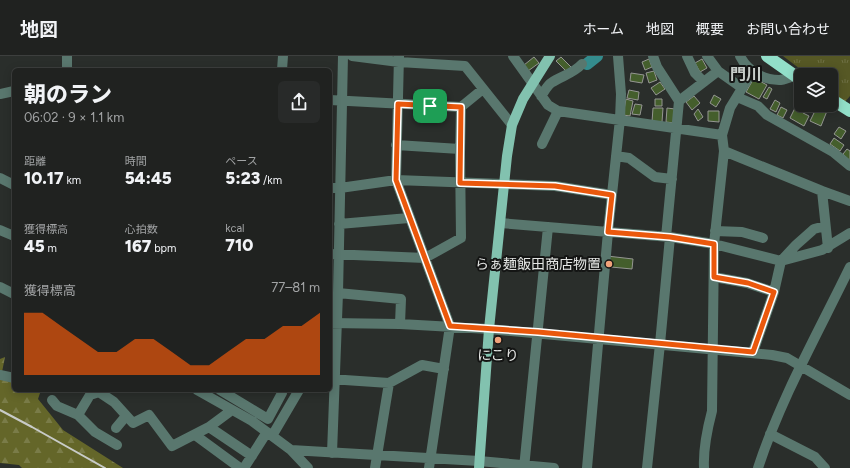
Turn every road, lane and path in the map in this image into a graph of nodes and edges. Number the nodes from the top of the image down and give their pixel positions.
1 (67, 56) edge
2 (283, 56) edge
3 (343, 56) edge
4 (352, 56) edge
5 (513, 56) edge
6 (550, 56) edge
7 (618, 56) edge
8 (653, 56) edge
9 (687, 56) edge
10 (707, 56) edge
11 (740, 56) edge
12 (767, 56) edge
13 (399, 59) edge
14 (582, 64) dead end
15 (67, 68) edge
16 (282, 68) edge
17 (718, 71) junction
18 (752, 72) junction
19 (794, 75) edge
20 (794, 78) edge
21 (704, 82) junction
22 (533, 83) junction
23 (742, 88) junction
24 (482, 89) junction
25 (12, 91) edge
26 (0, 94) edge
27 (541, 96) junction
28 (737, 97) junction
29 (332, 100) edge
30 (341, 101) junction
31 (680, 101) junction
32 (838, 102) edge
33 (398, 104) junction
34 (461, 107) junction
35 (850, 110) edge
36 (558, 111) junction
37 (620, 119) junction
38 (512, 125) junction
39 (677, 129) junction
40 (722, 135) junction
41 (542, 144) dead end
42 (396, 146) junction
43 (460, 149) junction
44 (724, 151) junction
45 (616, 156) junction
46 (850, 166) edge
47 (0, 178) edge
48 (672, 179) junction
49 (396, 180) junction
50 (460, 183) junction
51 (12, 184) edge
52 (504, 185) junction
53 (335, 188) edge
54 (822, 191) junction
55 (612, 195) junction
56 (850, 201) edge
57 (409, 218) junction
58 (500, 223) junction
59 (339, 224) junction
60 (825, 226) junction
61 (548, 227) junction
62 (0, 230) edge
63 (716, 230) junction
64 (608, 232) junction
65 (850, 233) edge
66 (12, 235) edge
67 (668, 237) junction
68 (763, 238) dead end
69 (714, 244) junction
70 (828, 248) junction
71 (334, 255) edge
72 (425, 258) junction
73 (781, 261) junction
74 (850, 267) edge
75 (714, 277) junction
76 (0, 287) edge
77 (774, 292) junction
78 (12, 293) edge
79 (338, 293) junction
80 (334, 305) edge
81 (333, 323) edge
82 (400, 324) junction
83 (450, 326) junction
84 (489, 328) junction
85 (538, 332) junction
86 (598, 338) junction
87 (660, 344) junction
88 (713, 349) junction
89 (753, 352) junction
90 (801, 366) junction
91 (444, 369) junction
92 (0, 375) edge
93 (12, 378) edge
94 (332, 379) edge
95 (390, 383) junction
96 (97, 392) edge
97 (100, 392) edge
98 (200, 392) edge
99 (223, 392) edge
100 (297, 392) edge
101 (282, 393) dead end
102 (850, 395) edge
103 (52, 400) dead end
104 (232, 410) junction
105 (78, 415) junction
106 (126, 416) junction
107 (209, 427) junction
108 (116, 428) dead end
109 (269, 434) junction
110 (770, 434) junction
111 (195, 435) junction
112 (117, 445) dead end
113 (291, 450) junction
114 (332, 453) junction
115 (252, 456) junction
116 (376, 456) junction
117 (429, 463) edge
118 (479, 465) edge
119 (305, 466) edge
120 (524, 466) edge
121 (240, 468) edge
122 (244, 468) edge
123 (375, 468) edge
124 (554, 468) edge
125 (586, 468) edge
126 (647, 468) edge
127 (704, 468) edge
128 (758, 468) edge
129 (825, 468) edge

1 - 15 street
2 - 16 street
3 - 30 street
4 - 13 street
5 - 22 street
6 - 22 main road
7 - 37 street
8 - 31 street
9 - 21 street
10 - 17 street
11 - 18 street
12 - 19 highway
13 - 24 street
13 - 33 street
14 - 27 street
17 - 21 street
17 - 23 street
18 - 20 street
18 - 23 street
21 - 31 street
22 - 27 street
22 - 38 main road
23 - 28 street
24 - 34 street
24 - 38 street
25 - 26 street
27 - 36 street
28 - 40 street
28 - 46 street
29 - 30 street
30 - 33 street
30 - 53 street
31 - 39 street
32 - 35 highway
33 - 34 street
33 - 42 street
34 - 43 street
36 - 37 street
36 - 41 street
37 - 39 street
37 - 45 street
38 - 52 main road
39 - 40 street
39 - 48 street
40 - 44 street
42 - 43 street
42 - 49 street
43 - 50 street
44 - 54 street
44 - 63 street
45 - 48 street
45 - 55 street
47 - 51 street
48 - 67 street
49 - 50 street
49 - 53 street
49 - 57 street
50 - 52 street
50 - 72 street
52 - 55 street
52 - 58 main road
53 - 59 street
54 - 56 street
54 - 60 street
55 - 64 street
57 - 59 street
57 - 72 street
58 - 61 street
58 - 84 main road
59 - 71 street
60 - 70 street
60 - 73 street
61 - 64 street
61 - 85 street
62 - 66 street
63 - 68 street
63 - 69 street
64 - 67 street
64 - 86 street
65 - 70 street
67 - 69 street
67 - 87 street
69 - 73 street
69 - 75 street
70 - 73 street
71 - 72 street
71 - 79 street
72 - 83 street
73 - 77 street
74 - 90 street
75 - 77 street
75 - 88 street
76 - 78 street
77 - 89 street
79 - 80 street
79 - 82 street
80 - 81 street
81 - 82 street
81 - 94 street
82 - 83 street
83 - 84 street
83 - 91 street
84 - 85 street
84 - 118 main road
85 - 86 street
85 - 120 street
86 - 87 street
86 - 125 street
87 - 88 street
87 - 126 street
88 - 89 street
88 - 127 street
89 - 90 street
90 - 102 street
90 - 110 street
91 - 95 street
91 - 117 street
92 - 93 street
94 - 95 street
94 - 114 street
95 - 116 street
96 - 105 street
97 - 106 street
98 - 104 street
99 - 101 street
100 - 109 street
103 - 105 street
104 - 107 street
104 - 109 street
105 - 112 street
106 - 108 street
106 - 111 street
107 - 111 street
107 - 115 street
109 - 113 street
109 - 115 street
110 - 128 street
110 - 129 street
111 - 121 street
113 - 114 street
113 - 119 street
114 - 116 street
115 - 122 street
116 - 117 street
116 - 123 street
117 - 118 street
118 - 120 street
120 - 124 street

